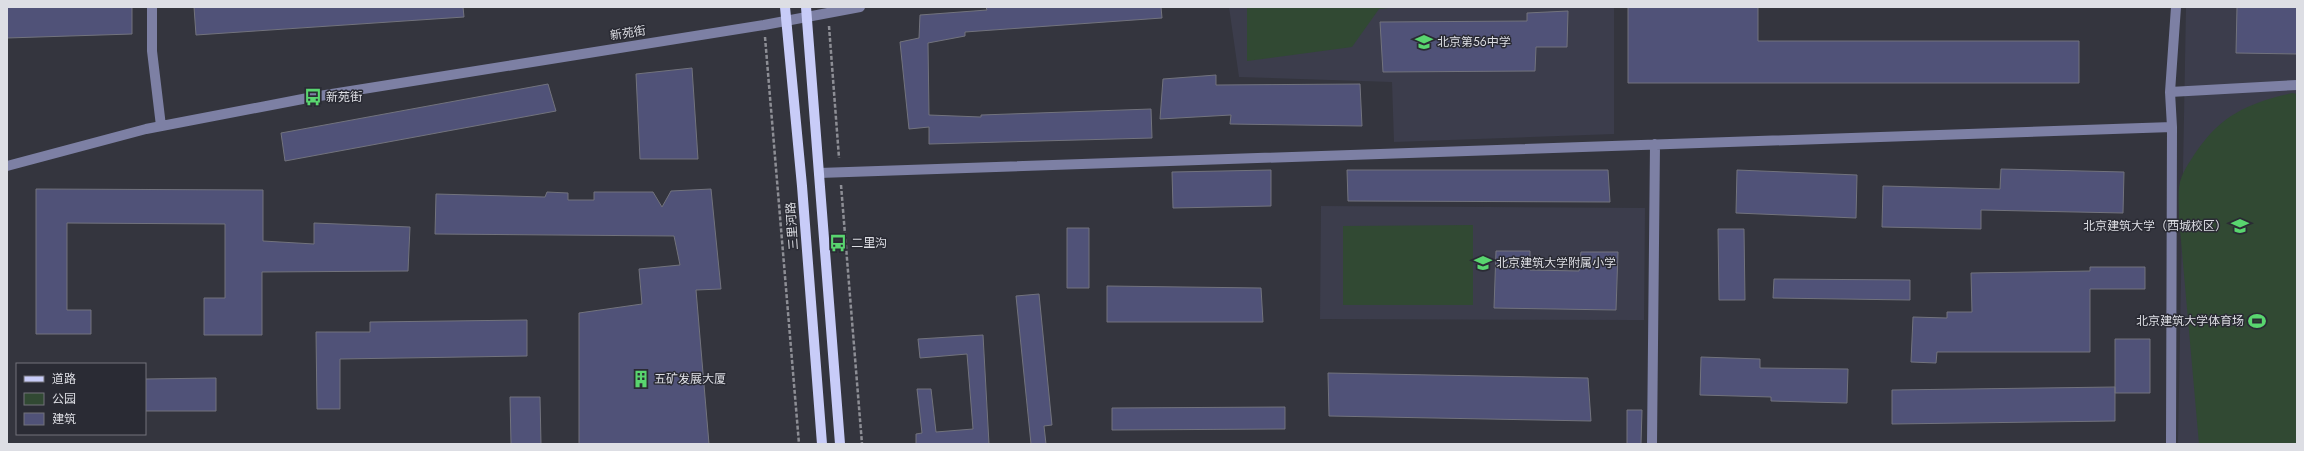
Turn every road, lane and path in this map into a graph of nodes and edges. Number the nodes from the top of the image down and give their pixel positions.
1 (152, 7) edge
2 (786, 7) edge
3 (860, 7) edge
4 (2176, 7) edge
5 (806, 12) edge
6 (828, 13) junction
7 (787, 20) junction
8 (764, 25) junction
9 (2297, 85) edge
10 (2170, 92) junction
11 (161, 126) junction
12 (2172, 127) junction
13 (1655, 144) junction
14 (7, 166) edge
15 (840, 172) junction
16 (819, 173) junction
17 (799, 444) edge
18 (822, 444) edge
19 (840, 444) edge
20 (862, 444) edge
21 (1652, 444) edge
22 (2171, 444) edge

1 - 11 street
2 - 7 main road, 三里河路
3 - 6 street, 新苑街
4 - 10 street
5 - 6 street, 新苑街
5 - 7 street, 新苑街
5 - 16 main road
6 - 15 path
7 - 8 street, 新苑街
7 - 18 main road, 三里河路
8 - 11 street, 新苑街
8 - 17 path
9 - 10 street
10 - 12 street
11 - 14 street, 新苑街
12 - 13 street
12 - 22 street
13 - 15 street
13 - 21 street
15 - 16 street
15 - 20 path
16 - 19 main road

